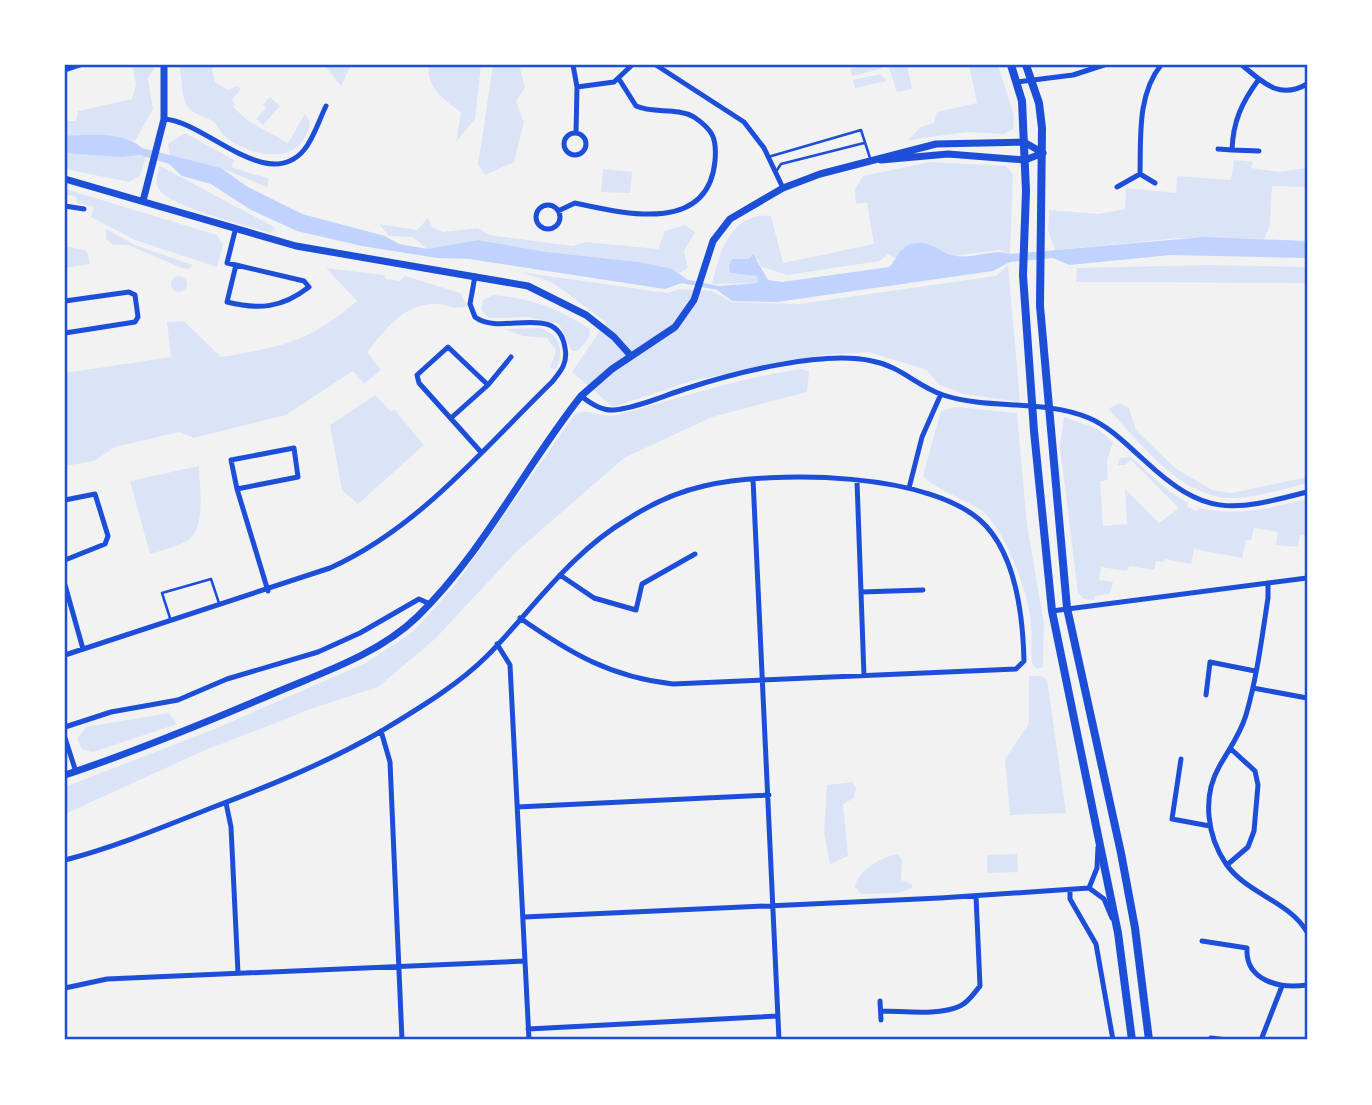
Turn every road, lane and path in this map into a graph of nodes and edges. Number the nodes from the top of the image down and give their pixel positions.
1 (80, 65) edge
2 (164, 65) edge
3 (573, 65) edge
4 (632, 65) edge
5 (656, 65) edge
6 (1011, 65) edge
7 (1026, 65) edge
8 (1104, 65) edge
9 (1161, 65) edge
10 (1242, 65) edge
11 (65, 70) edge
12 (1032, 78) junction
13 (619, 79) junction
14 (1259, 79) junction
15 (1017, 82) junction
16 (1307, 85) edge
17 (577, 87) junction
18 (326, 106) dead end
19 (164, 118) junction
20 (576, 133) junction
21 (1024, 142) junction
22 (864, 144) junction
23 (1218, 149) dead end
24 (1232, 149) junction
25 (1259, 151) dead end
26 (1043, 153) junction
27 (768, 158) junction
28 (1025, 160) junction
29 (870, 161) junction
30 (775, 173) junction
31 (1140, 174) junction
32 (65, 179) edge
33 (1154, 183) dead end
34 (1117, 187) dead end
35 (783, 188) junction
36 (143, 201) junction
37 (65, 206) edge
38 (84, 209) dead end
39 (558, 211) junction
40 (235, 231) junction
41 (236, 265) junction
42 (475, 276) junction
43 (65, 302) edge
44 (65, 333) edge
45 (631, 356) junction
46 (511, 357) dead end
47 (488, 384) junction
48 (941, 394) junction
49 (581, 396) junction
50 (451, 418) junction
51 (481, 451) junction
52 (753, 479) junction
53 (857, 481) junction
54 (909, 488) junction
55 (237, 489) junction
56 (1307, 492) edge
57 (65, 500) edge
58 (695, 554) dead end
59 (65, 560) edge
60 (560, 575) junction
61 (1307, 578) edge
62 (1268, 583) junction
63 (65, 585) edge
64 (923, 590) dead end
65 (268, 591) junction
66 (861, 592) junction
67 (430, 604) junction
68 (219, 606) junction
69 (1067, 608) junction
70 (1052, 611) junction
71 (520, 618) junction
72 (171, 621) junction
73 (497, 644) junction
74 (83, 649) junction
75 (65, 655) edge
76 (1255, 671) junction
77 (864, 676) junction
78 (763, 681) junction
79 (1253, 688) junction
80 (1206, 695) dead end
81 (1307, 698) edge
82 (65, 727) edge
83 (382, 731) junction
84 (65, 738) edge
85 (1231, 749) junction
86 (1181, 759) dead end
87 (76, 772) junction
88 (65, 775) edge
89 (769, 795) junction
90 (226, 803) junction
91 (517, 807) junction
92 (1210, 826) junction
93 (1098, 830) junction
94 (65, 860) edge
95 (1227, 865) junction
96 (1089, 888) junction
97 (1070, 891) junction
98 (976, 896) junction
99 (774, 906) junction
100 (524, 917) junction
101 (1307, 932) edge
102 (1118, 933) junction
103 (1202, 941) dead end
104 (525, 961) junction
105 (400, 965) junction
106 (238, 973) junction
107 (1307, 985) edge
108 (1282, 986) junction
109 (65, 988) edge
110 (880, 1001) dead end
111 (881, 1011) junction
112 (778, 1016) junction
113 (881, 1020) dead end
114 (528, 1029) junction
115 (1211, 1038) dead end
116 (402, 1040) edge
117 (529, 1040) edge
118 (779, 1040) edge
119 (1113, 1040) edge
120 (1132, 1040) edge
121 (1149, 1040) edge
122 (1227, 1040) edge
123 (1261, 1040) edge

1 - 11 street
2 - 19 street
3 - 17 street
4 - 13 street
5 - 27 street
6 - 15 main road
7 - 12 main road
8 - 12 street
9 - 31 street
10 - 14 street
12 - 15 street
12 - 26 main road
13 - 17 street
13 - 39 street
14 - 16 street
14 - 24 street
15 - 21 main road
17 - 20 street
18 - 19 street
19 - 36 street
20 - 20 street
21 - 26 street
21 - 28 main road
21 - 29 street
22 - 27 lane
22 - 29 lane
22 - 30 lane
23 - 24 street
24 - 25 street
26 - 28 street
26 - 69 main road
27 - 30 street
28 - 29 street
28 - 70 main road
29 - 35 street
30 - 35 street
31 - 33 street
31 - 34 street
32 - 36 street
35 - 45 street
36 - 40 street
37 - 38 street
39 - 39 street
40 - 41 street
40 - 42 street
41 - 41 street
42 - 45 street
42 - 51 street
43 - 44 street
45 - 49 street
46 - 47 street
47 - 50 street
47 - 50 street
48 - 49 street
48 - 54 street
48 - 56 street
49 - 67 street
50 - 51 street
51 - 65 street
52 - 53 street
52 - 60 street
52 - 78 street
53 - 54 street
53 - 66 street
54 - 77 street
55 - 55 street
55 - 65 street
57 - 59 street
58 - 60 street
60 - 71 street
61 - 62 street
62 - 69 street
62 - 76 street
63 - 74 street
64 - 66 street
65 - 68 street
66 - 77 street
67 - 82 street
67 - 87 street
68 - 72 street
68 - 72 lane
69 - 70 street
69 - 121 main road
70 - 93 main road
71 - 73 street
71 - 78 street
72 - 74 street
73 - 83 street
73 - 91 street
74 - 75 street
76 - 79 street
76 - 80 street
77 - 78 street
78 - 89 street
79 - 81 street
79 - 85 street
83 - 90 street
83 - 105 street
84 - 87 street
85 - 92 street
85 - 95 street
86 - 92 street
87 - 88 street
89 - 91 street
89 - 99 street
90 - 94 street
90 - 106 street
91 - 100 street
92 - 95 street
93 - 96 street
93 - 102 main road
95 - 101 street
96 - 97 street
96 - 102 street
97 - 98 street
97 - 119 street
98 - 99 street
98 - 111 street
99 - 100 street
99 - 112 street
100 - 104 street
102 - 120 main road
103 - 108 street
104 - 105 street
104 - 114 street
105 - 106 street
105 - 116 street
106 - 109 street
107 - 108 street
108 - 123 street
110 - 111 street
111 - 113 street
112 - 114 street
112 - 118 street
114 - 117 street
115 - 122 street

